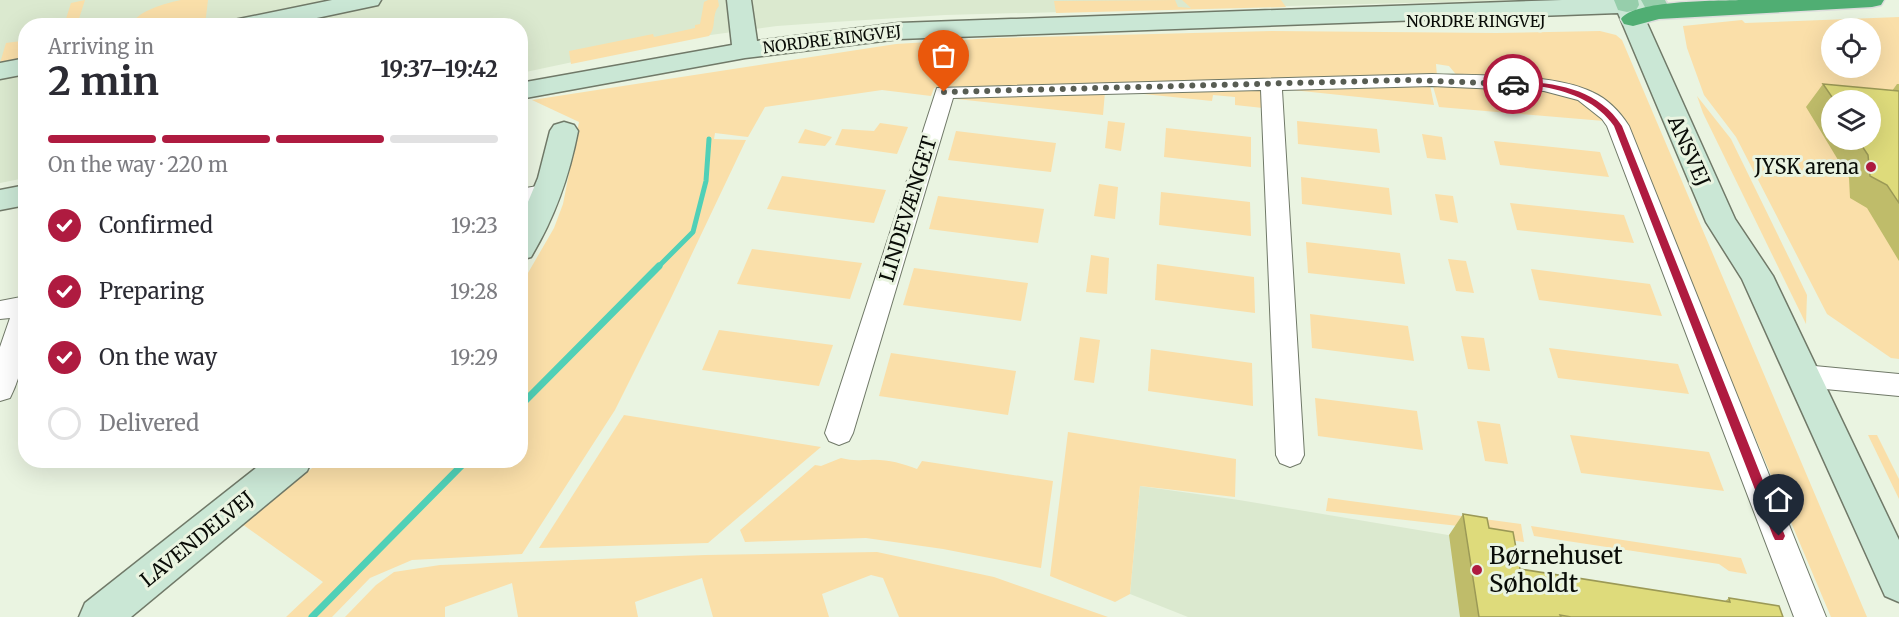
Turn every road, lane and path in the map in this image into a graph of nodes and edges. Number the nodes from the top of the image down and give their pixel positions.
1 (369, 0) edge
2 (739, 0) edge
3 (1821, 0) edge
4 (1880, 5) edge
5 (1643, 9) edge
6 (279, 18) edge
7 (1292, 19) junction
8 (746, 50) junction
9 (18, 68) edge
10 (0, 71) edge
11 (1271, 82) junction
12 (528, 90) edge
13 (564, 131) dead end
14 (549, 192) junction
15 (528, 196) edge
16 (18, 197) edge
17 (0, 200) edge
18 (528, 237) edge
19 (18, 307) edge
20 (0, 310) edge
21 (18, 331) edge
22 (1804, 375) junction
23 (1899, 385) edge
24 (0, 390) edge
25 (839, 433) dead end
26 (1290, 455) dead end
27 (284, 468) edge
28 (1899, 583) edge
29 (100, 617) edge
30 (1810, 617) edge

1 - 6 main road
2 - 8 main road
3 - 5 highway
4 - 5 highway
5 - 7 main road, NORDRE RINGVEJ
5 - 7 main road, NORDRE RINGVEJ
5 - 22 main road, ANSVEJ
7 - 8 main road, NORDRE RINGVEJ
8 - 12 main road, NORDRE RINGVEJ
9 - 10 main road
11 - 25 street, LINDEVÆNGET
11 - 26 street
11 - 30 street, LINDEVÆNGET
13 - 14 main road
14 - 15 street
14 - 18 main road
16 - 17 main road
19 - 20 street
21 - 24 street
22 - 23 street
22 - 28 main road, ANSVEJ
27 - 29 main road, LAVENDELVEJ

